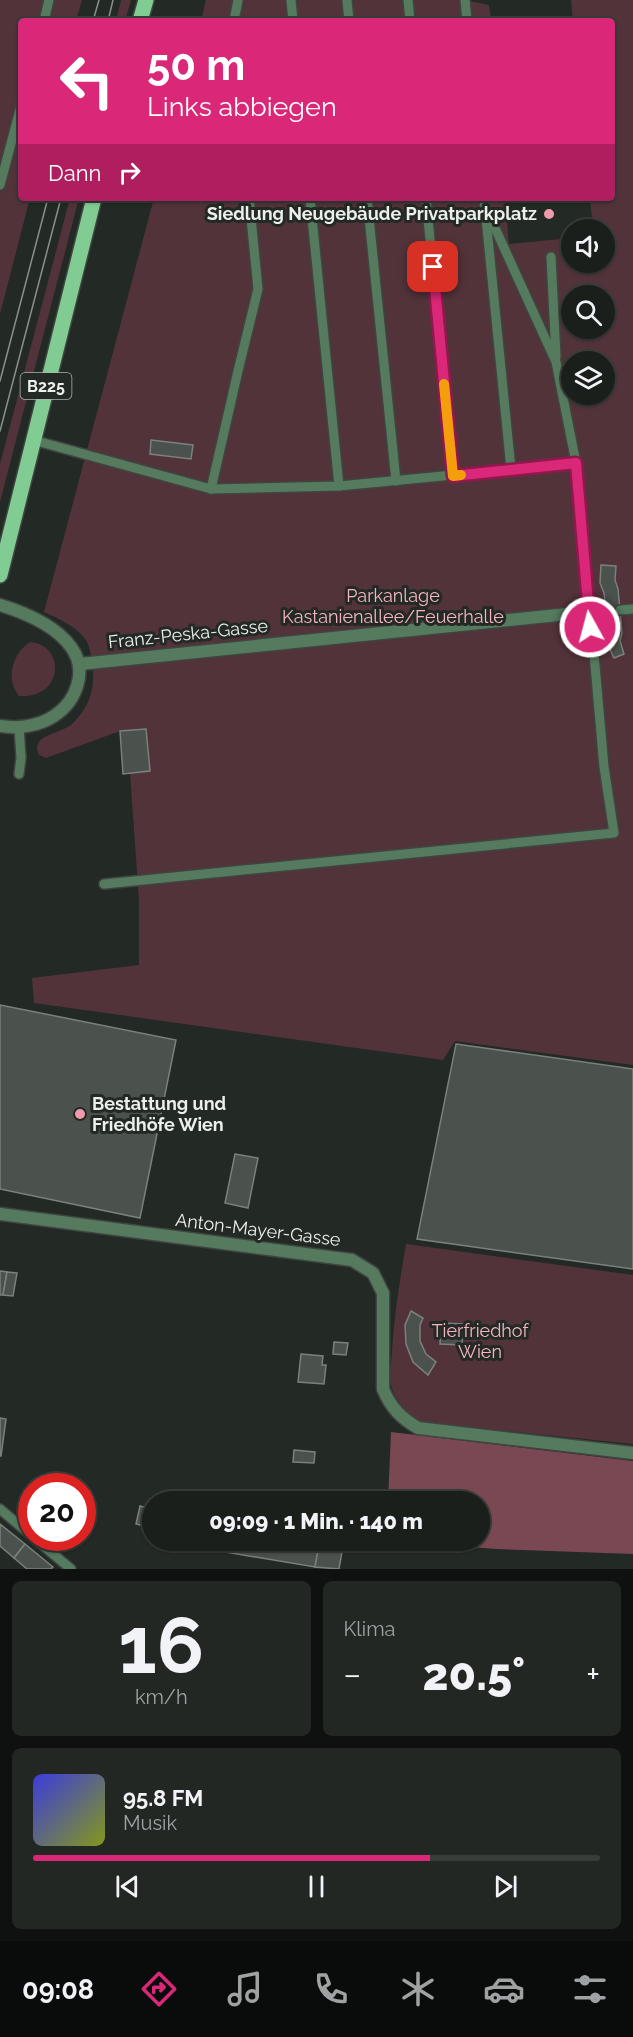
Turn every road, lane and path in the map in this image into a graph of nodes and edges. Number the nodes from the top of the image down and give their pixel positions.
1 (49, 0) edge
2 (146, 0) edge
3 (238, 0) edge
4 (291, 0) edge
5 (347, 0) edge
6 (408, 0) edge
7 (465, 0) edge
8 (45, 18) edge
9 (141, 18) edge
10 (235, 18) edge
11 (293, 18) edge
12 (349, 18) edge
13 (410, 18) edge
14 (467, 18) edge
15 (18, 117) edge
16 (0, 185) edge
17 (93, 201) edge
18 (249, 201) edge
19 (310, 201) edge
20 (367, 201) edge
21 (426, 201) edge
22 (485, 202) edge
23 (551, 257) dead end
24 (556, 362) junction
25 (33, 440) junction
26 (576, 463) junction
27 (512, 470) junction
28 (453, 476) junction
29 (396, 481) junction
30 (339, 486) junction
31 (211, 489) junction
32 (0, 575) edge
33 (0, 605) edge
34 (633, 609) edge
35 (620, 610) dead end
36 (606, 611) dead end
37 (587, 612) junction
38 (80, 664) junction
39 (0, 726) edge
40 (18, 727) junction
41 (20, 774) dead end
42 (104, 884) dead end
43 (0, 1214) edge
44 (633, 1453) edge
45 (0, 1509) edge
46 (18, 1524) edge
47 (50, 1551) edge
48 (71, 1569) edge

1 - 8 lane
2 - 9 main road
3 - 10 lane
4 - 11 lane
5 - 12 lane
6 - 13 lane
7 - 14 lane
15 - 16 lane
17 - 25 main road, B225
18 - 31 lane
19 - 30 lane
20 - 29 lane
21 - 28 lane
22 - 24 lane
22 - 27 lane
23 - 24 lane
24 - 26 lane
25 - 31 lane
25 - 32 main road, B225
26 - 27 lane
26 - 37 lane
27 - 28 lane
28 - 29 lane
29 - 30 lane
30 - 31 lane
33 - 38 street
34 - 35 lane
36 - 37 lane
37 - 38 street, Franz-Peska-Gasse
37 - 42 lane
38 - 40 street
39 - 40 street
40 - 41 lane
43 - 44 street, Anton-Mayer-Gasse
45 - 46 lane
47 - 48 lane

